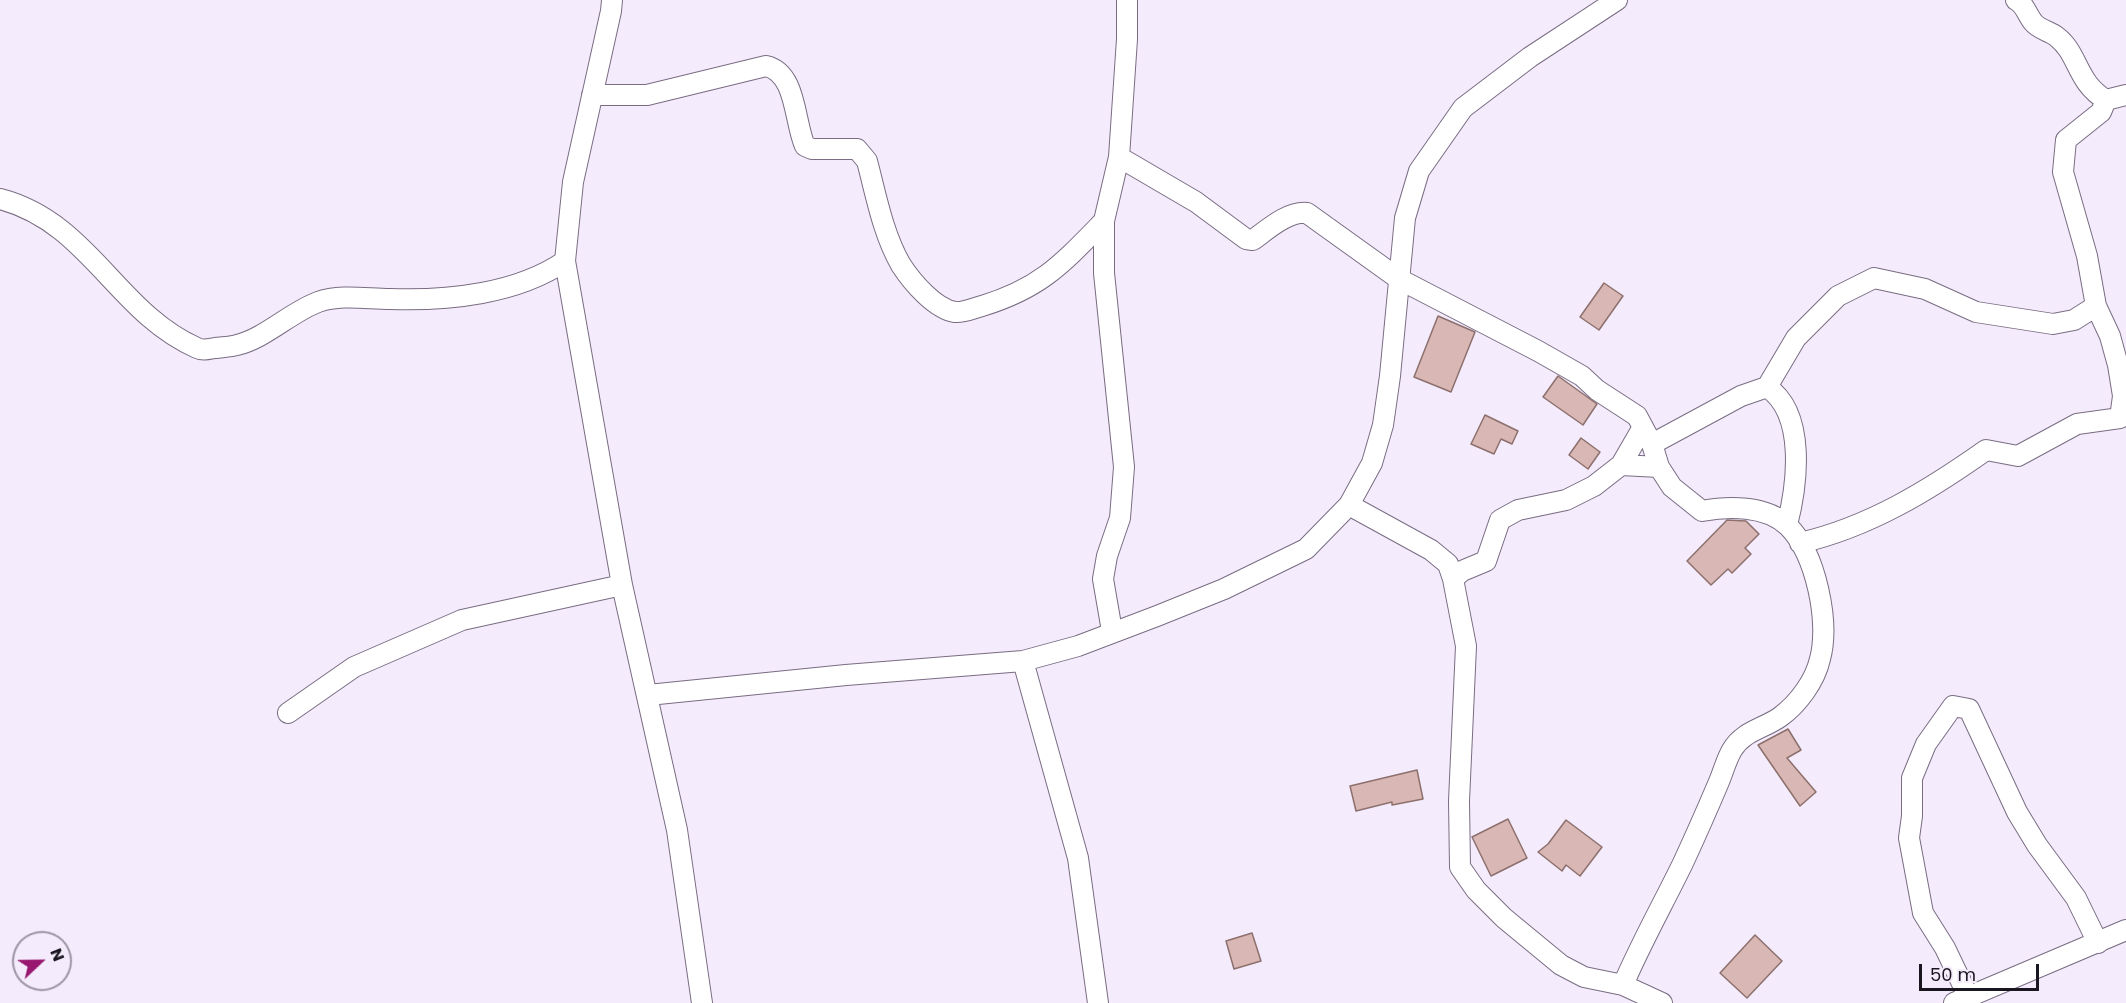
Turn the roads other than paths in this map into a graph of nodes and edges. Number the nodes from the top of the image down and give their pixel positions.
1 (612, 0) edge
2 (1127, 0) edge
3 (1617, 0) edge
4 (2016, 0) edge
5 (592, 95) junction
6 (2126, 95) edge
7 (2106, 100) junction
8 (1119, 157) junction
9 (0, 199) edge
10 (1104, 221) junction
11 (566, 261) junction
12 (1399, 279) junction
13 (2096, 306) junction
14 (1767, 387) junction
15 (1648, 436) junction
16 (1621, 465) junction
17 (1659, 467) junction
18 (1349, 505) junction
19 (1787, 525) junction
20 (1800, 543) junction
21 (1453, 579) junction
22 (622, 585) junction
23 (1112, 632) junction
24 (1023, 661) junction
25 (648, 695) junction
26 (288, 713) dead end
27 (2126, 930) edge
28 (2098, 943) junction
29 (1623, 985) junction
30 (1962, 1000) edge
31 (702, 1003) edge
32 (1098, 1003) edge
33 (1662, 1003) edge

1 - 5 street
2 - 8 street
3 - 12 street
4 - 7 street
5 - 10 street
5 - 11 street
6 - 7 street
7 - 13 street
8 - 10 street
8 - 12 street
9 - 11 street
10 - 23 street
11 - 22 street
12 - 15 street
12 - 18 street
13 - 14 street
13 - 20 street
14 - 15 street
14 - 19 street
15 - 16 street
15 - 17 street
16 - 17 street
16 - 21 street
17 - 19 street
18 - 21 street
18 - 23 street
19 - 20 street
20 - 29 street
21 - 29 street
22 - 25 street
22 - 26 street
23 - 24 street
24 - 25 street
24 - 32 street
25 - 31 street
27 - 28 street
28 - 30 street
28 - 30 street
29 - 33 street

